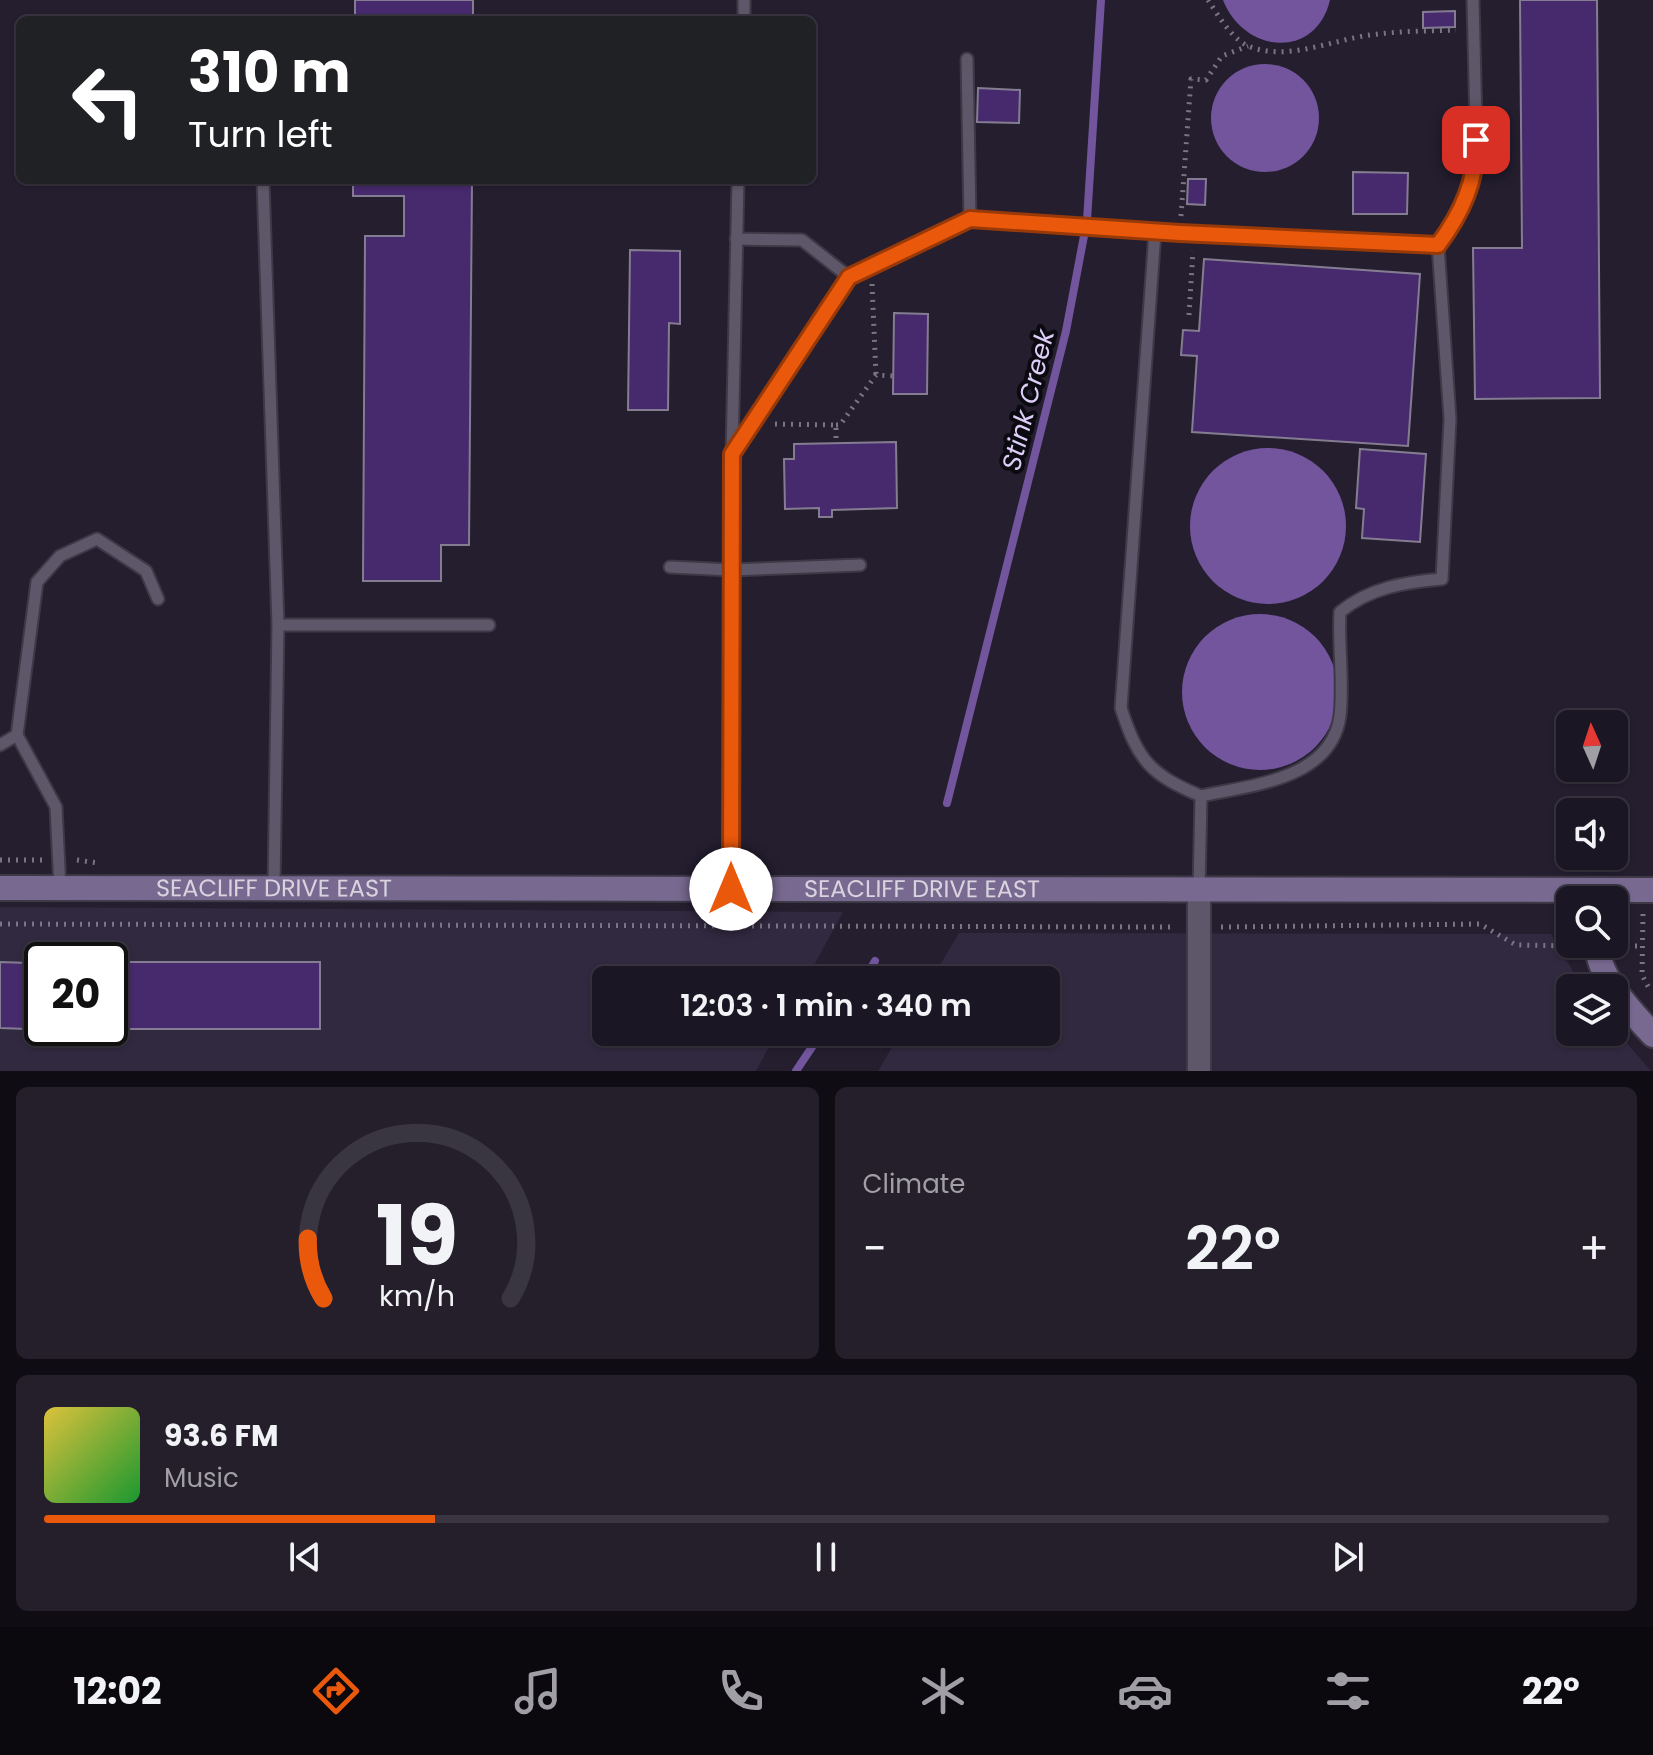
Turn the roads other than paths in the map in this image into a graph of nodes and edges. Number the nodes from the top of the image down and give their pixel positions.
1 (1473, 0) edge
2 (967, 59) dead end
3 (263, 184) edge
4 (738, 184) edge
5 (970, 219) junction
6 (1155, 232) junction
7 (736, 239) junction
8 (1438, 245) junction
9 (849, 277) junction
10 (732, 454) junction
11 (860, 565) dead end
12 (670, 567) dead end
13 (731, 570) junction
14 (158, 599) dead end
15 (278, 625) junction
16 (489, 625) dead end
17 (17, 735) junction
18 (0, 745) edge
19 (1201, 796) junction
20 (0, 888) edge
21 (60, 888) junction
22 (274, 888) junction
23 (731, 889) junction
24 (1199, 890) junction
25 (1653, 890) edge
26 (1628, 893) edge
27 (1556, 895) edge
28 (1597, 958) edge
29 (1653, 1035) edge
30 (1199, 1071) edge

1 - 8 lane
2 - 5 lane
3 - 15 lane
4 - 7 lane
5 - 6 lane
5 - 9 lane
6 - 8 lane
6 - 19 lane
7 - 9 lane
7 - 10 lane
8 - 19 lane
9 - 10 lane
10 - 13 lane
11 - 13 lane
12 - 13 lane
13 - 23 lane
14 - 17 lane
15 - 16 lane
15 - 22 lane
17 - 18 lane
17 - 21 lane
19 - 24 lane
20 - 21 main road, SEACLIFF DRIVE EAST
21 - 22 main road, SEACLIFF DRIVE EAST
22 - 23 main road, SEACLIFF DRIVE EAST
23 - 24 main road, SEACLIFF DRIVE EAST
24 - 27 main road, SEACLIFF DRIVE EAST
24 - 30 street
25 - 26 main road, SEACLIFF DRIVE EAST
28 - 29 main road

